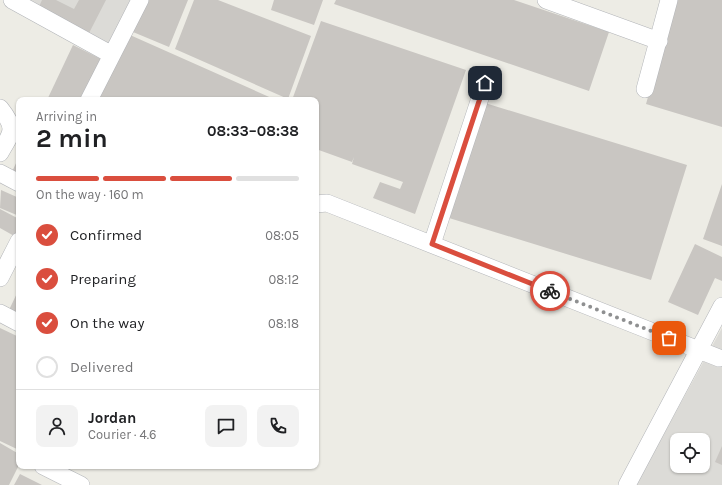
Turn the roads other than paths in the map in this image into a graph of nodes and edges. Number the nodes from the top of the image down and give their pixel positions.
1 (3, 0) edge
2 (12, 0) edge
3 (140, 0) edge
4 (546, 0) edge
5 (669, 0) edge
6 (0, 5) edge
7 (659, 41) junction
8 (112, 55) junction
9 (485, 83) dead end
10 (646, 89) dead end
11 (91, 97) edge
12 (0, 108) edge
13 (0, 154) edge
14 (0, 173) edge
15 (16, 181) edge
16 (319, 204) edge
17 (432, 244) junction
18 (16, 245) edge
19 (2, 271) edge
20 (722, 306) edge
21 (0, 313) edge
22 (16, 321) edge
23 (699, 350) junction
24 (719, 358) dead end
25 (49, 469) edge
26 (80, 485) edge
27 (626, 485) edge

1 - 6 street
2 - 8 street
3 - 8 street
4 - 7 street
5 - 7 street
7 - 10 street
8 - 11 street
9 - 17 street
12 - 13 street
14 - 15 street
16 - 17 street
17 - 23 street
18 - 19 street
20 - 23 street
21 - 22 street
23 - 24 street
23 - 27 street
25 - 26 street

